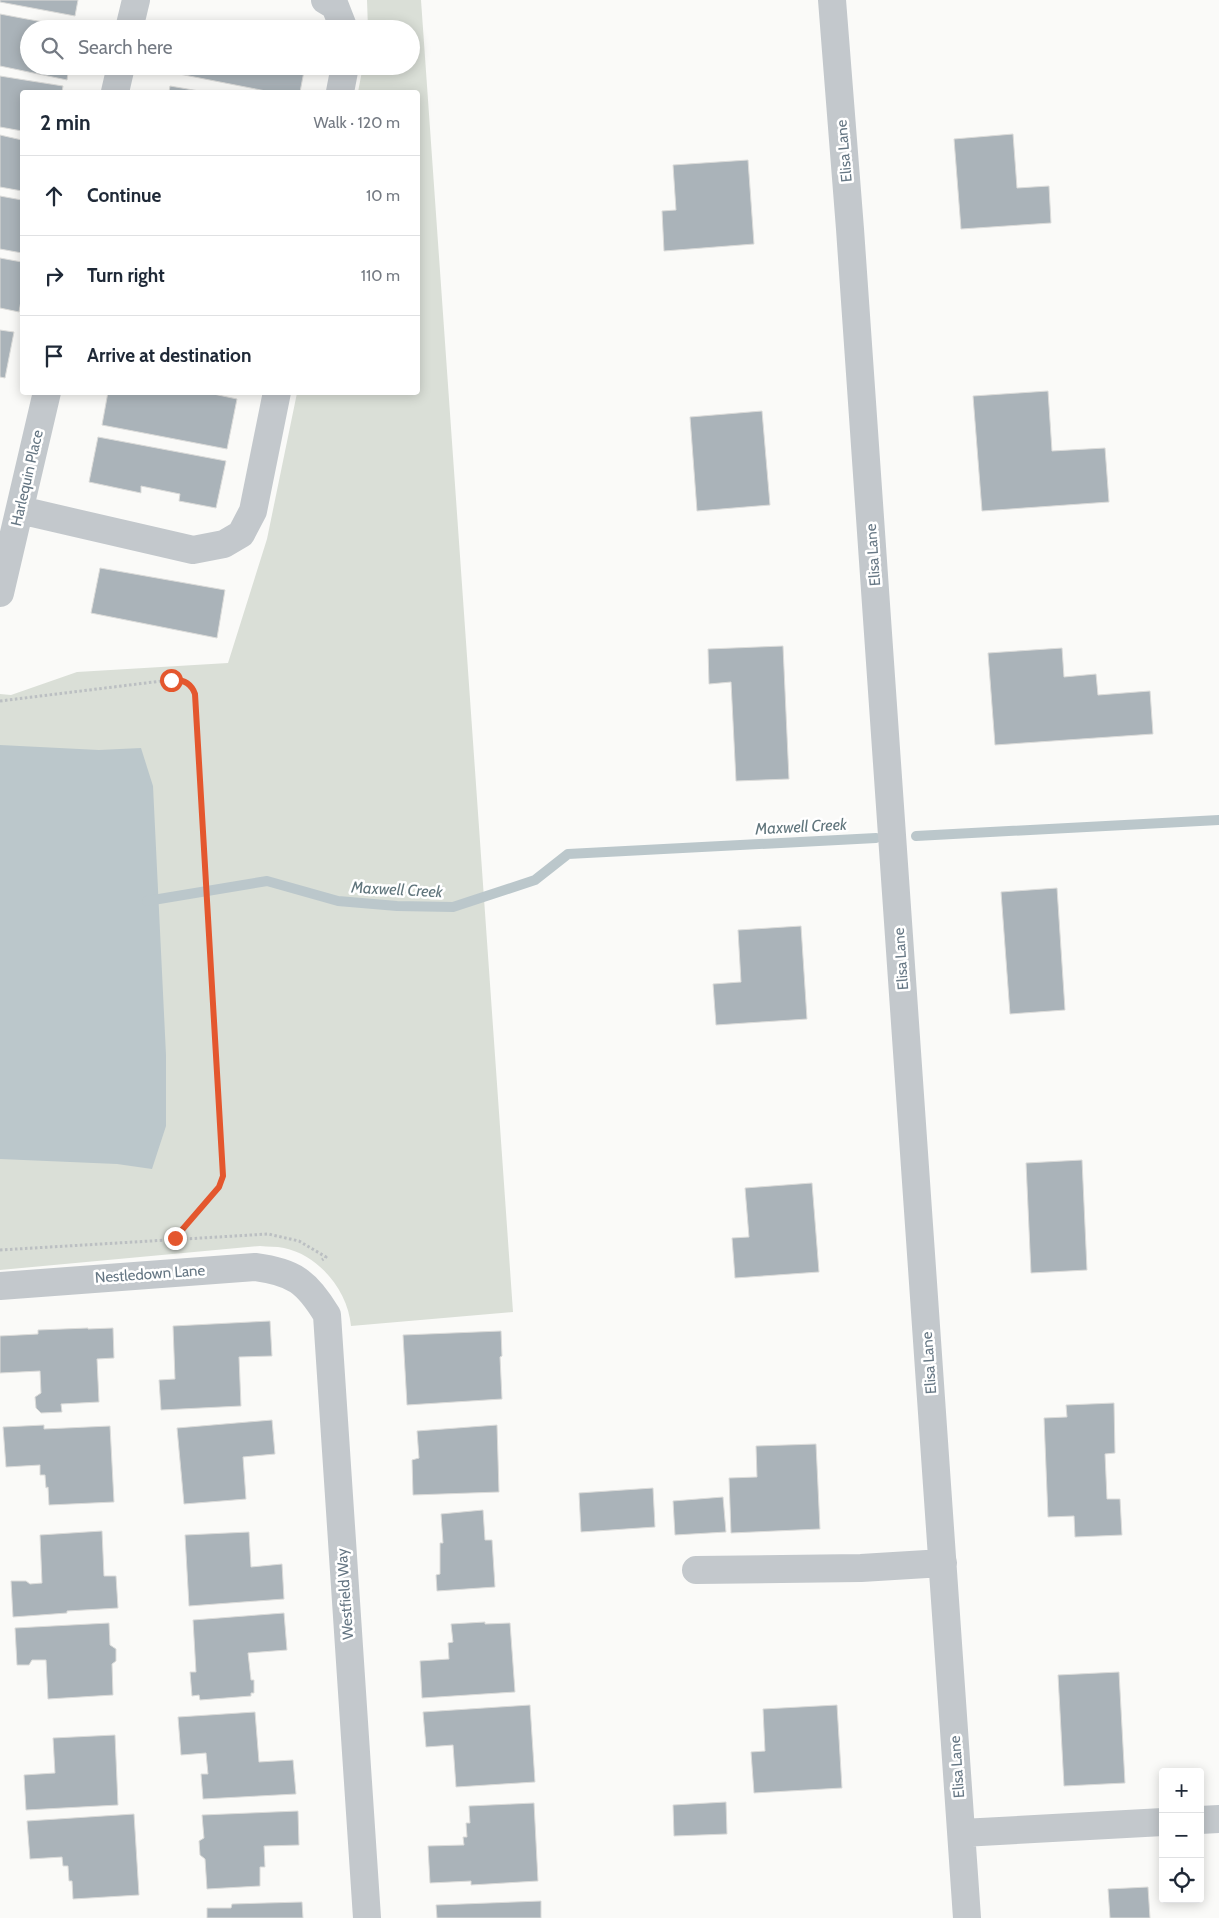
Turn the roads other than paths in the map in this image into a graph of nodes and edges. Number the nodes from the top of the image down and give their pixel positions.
1 (136, 0) edge
2 (325, 0) edge
3 (832, 0) edge
4 (131, 20) edge
5 (340, 20) edge
6 (119, 75) edge
7 (343, 75) edge
8 (115, 90) edge
9 (340, 90) edge
10 (46, 395) edge
11 (276, 395) edge
12 (20, 510) junction
13 (0, 593) edge
14 (298, 1280) joint
15 (0, 1286) edge
16 (943, 1563) junction
17 (696, 1570) dead end
18 (1219, 1819) edge
19 (1204, 1820) edge
20 (1159, 1822) edge
21 (962, 1833) junction
22 (367, 1918) edge
23 (967, 1918) edge

1 - 4 street
2 - 5 street
3 - 16 street, Elisa Lane
6 - 8 street
7 - 9 street
10 - 12 street, Harlequin Place
11 - 12 street
12 - 13 street, Harlequin Place
14 - 15 street, Nestledown Lane
14 - 22 street, Westfield Way
16 - 17 street
16 - 21 street, Elisa Lane
18 - 19 street
20 - 21 street
21 - 23 street, Elisa Lane

